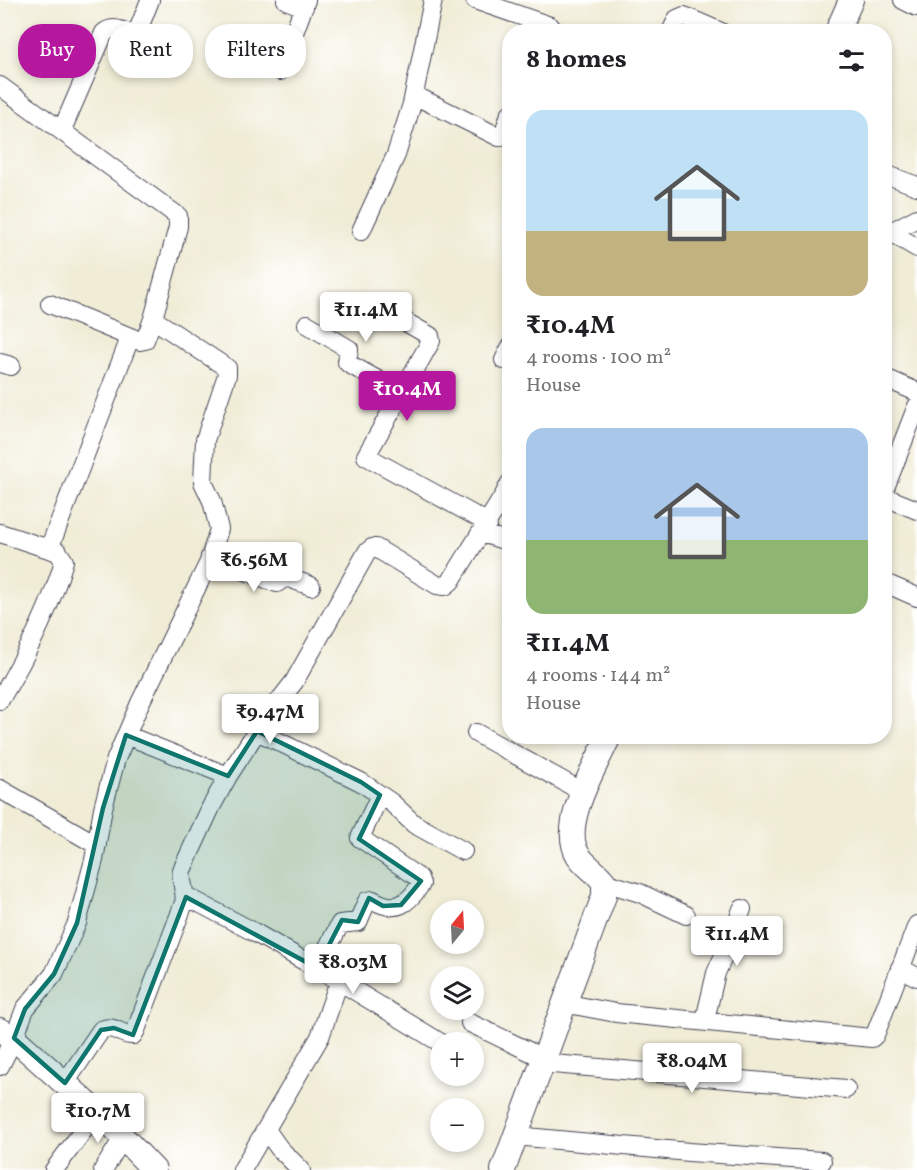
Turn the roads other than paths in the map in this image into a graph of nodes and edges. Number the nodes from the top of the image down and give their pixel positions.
1 (150, 0) edge
2 (286, 0) edge
3 (433, 0) edge
4 (476, 0) edge
5 (851, 0) edge
6 (903, 0) edge
7 (305, 3) edge
8 (917, 7) edge
9 (297, 24) edge
10 (544, 24) edge
11 (674, 24) edge
12 (702, 24) edge
13 (840, 24) edge
14 (0, 86) edge
15 (414, 95) junction
16 (62, 130) junction
17 (502, 136) edge
18 (892, 177) edge
19 (917, 186) edge
20 (917, 218) edge
21 (360, 231) dead end
22 (892, 232) edge
23 (892, 236) edge
24 (917, 248) edge
25 (50, 304) dead end
26 (397, 317) dead end
27 (153, 319) junction
28 (307, 324) dead end
29 (130, 338) junction
30 (892, 381) edge
31 (917, 392) edge
32 (403, 394) junction
33 (917, 406) edge
34 (892, 470) edge
35 (502, 497) edge
36 (892, 500) edge
37 (917, 510) edge
38 (485, 528) junction
39 (0, 533) edge
40 (502, 538) edge
41 (49, 549) junction
42 (210, 557) junction
43 (311, 586) dead end
44 (892, 586) edge
45 (917, 597) edge
46 (0, 700) edge
47 (257, 731) junction
48 (476, 733) dead end
49 (126, 735) junction
50 (605, 744) edge
51 (228, 776) junction
52 (0, 789) edge
53 (583, 792) junction
54 (380, 795) junction
55 (97, 845) junction
56 (463, 851) dead end
57 (604, 882) junction
58 (186, 896) junction
59 (742, 909) dead end
60 (686, 915) dead end
61 (917, 925) edge
62 (317, 968) junction
63 (900, 968) junction
64 (917, 977) edge
65 (339, 981) junction
66 (563, 1004) junction
67 (705, 1020) junction
68 (470, 1023) dead end
69 (7, 1034) edge
70 (430, 1036) edge
71 (542, 1060) junction
72 (0, 1066) edge
73 (65, 1083) junction
74 (846, 1089) dead end
75 (97, 1112) junction
76 (267, 1131) junction
77 (515, 1136) junction
78 (123, 1138) junction
79 (822, 1161) dead end
80 (54, 1170) edge
81 (103, 1170) edge
82 (154, 1170) edge
83 (242, 1170) edge
84 (301, 1170) edge
85 (503, 1170) edge

1 - 16 street
2 - 7 street
3 - 15 street
4 - 10 street
5 - 13 street
6 - 8 street
7 - 9 street
11 - 12 street
14 - 16 street
15 - 17 street
15 - 21 street
16 - 27 street
18 - 19 street
20 - 22 street
23 - 24 street
25 - 29 street
26 - 32 street
27 - 29 street
27 - 42 street
28 - 32 street
29 - 41 street
30 - 31 street
32 - 38 street
33 - 34 street
35 - 38 street
36 - 37 street
38 - 40 street
38 - 47 street
39 - 41 street
41 - 46 street
42 - 43 street
42 - 49 street
44 - 45 street
47 - 51 street
47 - 54 street
48 - 53 street
49 - 51 street
49 - 55 street
50 - 53 street
51 - 58 street
52 - 55 street
53 - 57 street
54 - 56 street
54 - 62 street
55 - 69 street
57 - 60 street
57 - 66 street
58 - 62 street
58 - 73 street
59 - 67 street
61 - 63 street
62 - 65 street
63 - 64 street
63 - 67 street
65 - 70 street
65 - 76 street
66 - 67 street
66 - 71 street
68 - 71 street
69 - 72 street
69 - 73 street
71 - 74 street
71 - 77 street
73 - 75 street
75 - 78 street
75 - 80 street
76 - 83 street
76 - 84 street
77 - 79 street
77 - 85 street
78 - 81 street
78 - 82 street

